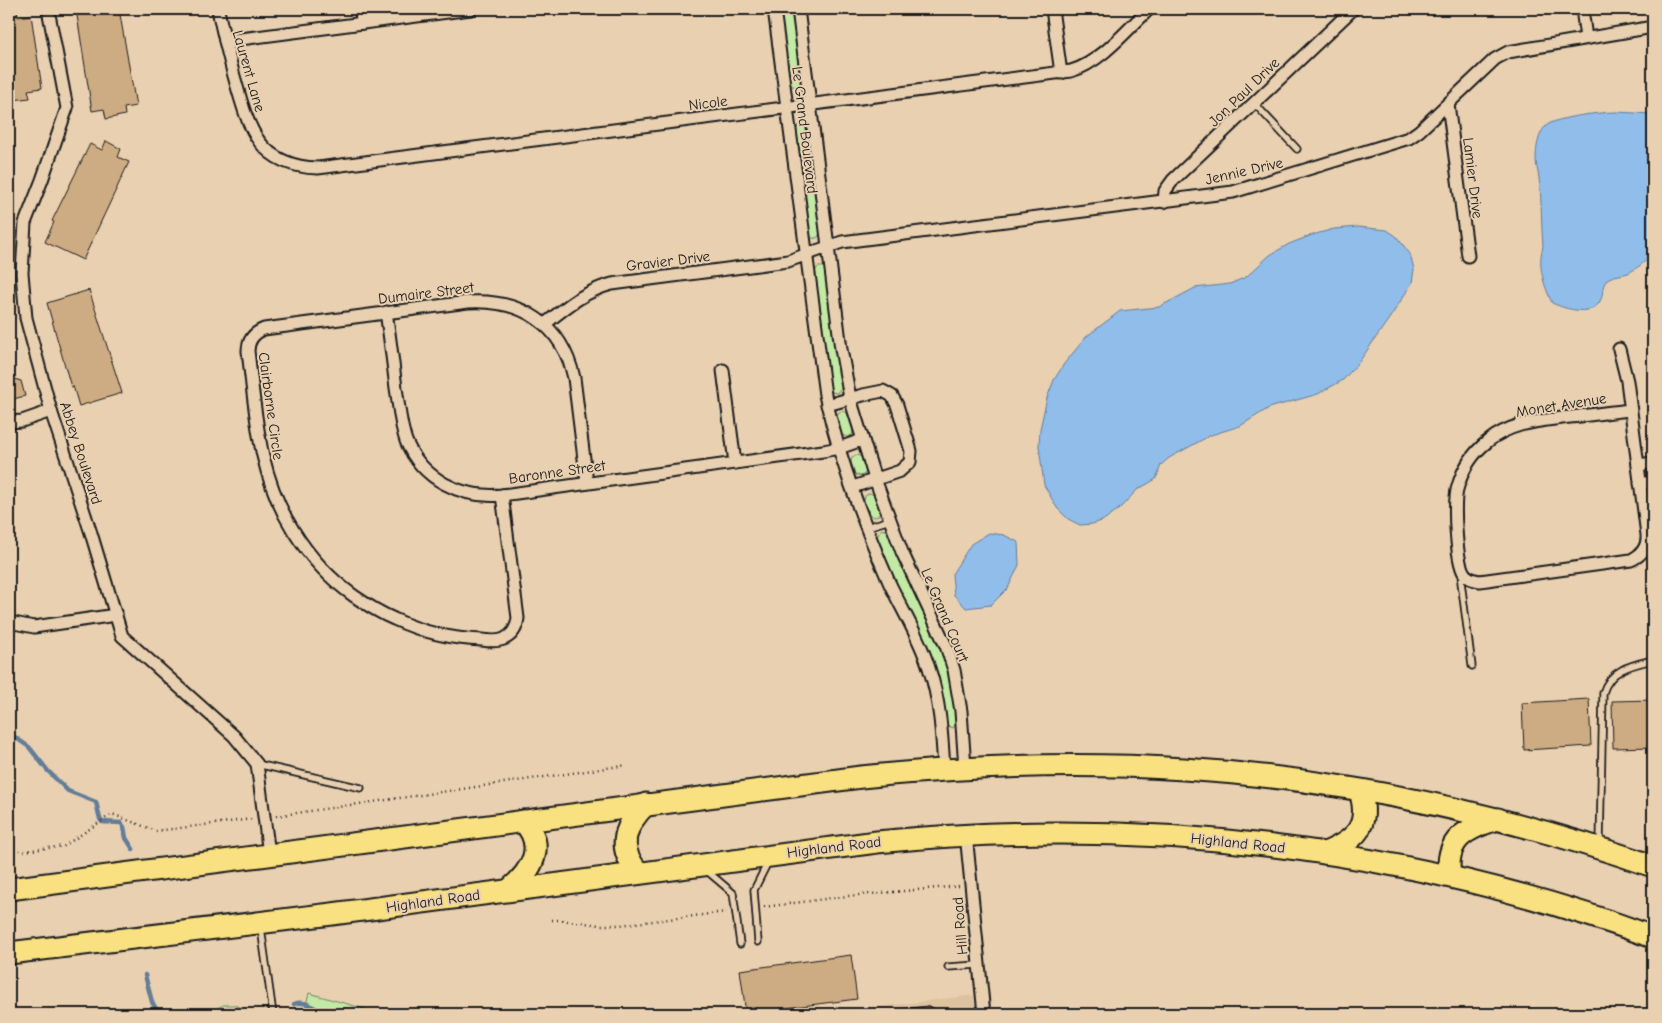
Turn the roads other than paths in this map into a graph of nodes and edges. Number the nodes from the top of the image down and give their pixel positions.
1 (48, 9) edge
2 (218, 9) edge
3 (361, 9) edge
4 (471, 9) edge
5 (774, 9) edge
6 (798, 9) edge
7 (1052, 9) edge
8 (1149, 9) edge
9 (1353, 9) edge
10 (1582, 9) edge
11 (362, 23) junction
12 (1653, 27) edge
13 (1586, 38) junction
14 (225, 40) junction
15 (1061, 73) junction
16 (1254, 103) junction
17 (1448, 104) junction
18 (810, 105) junction
19 (787, 108) junction
20 (257, 139) joint
21 (1297, 149) dead end
22 (1164, 202) junction
23 (828, 247) junction
24 (806, 255) junction
25 (1468, 256) dead end
26 (386, 312) junction
27 (545, 324) junction
28 (258, 332) joint
29 (1619, 349) dead end
30 (723, 370) dead end
31 (850, 398) junction
32 (827, 405) junction
33 (1631, 410) junction
34 (51, 411) junction
35 (9, 422) edge
36 (862, 440) junction
37 (839, 448) junction
38 (735, 463) junction
39 (1653, 463) edge
40 (1638, 465) junction
41 (875, 480) junction
42 (1653, 482) edge
43 (587, 484) junction
44 (1640, 484) junction
45 (853, 487) junction
46 (502, 495) junction
47 (890, 520) junction
48 (868, 528) junction
49 (1465, 574) junction
50 (116, 614) junction
51 (9, 622) edge
52 (1653, 660) edge
53 (1472, 666) dead end
54 (257, 764) junction
55 (965, 768) junction
56 (944, 769) junction
57 (361, 788) dead end
58 (1360, 791) junction
59 (646, 804) junction
60 (1498, 819) junction
61 (523, 821) junction
62 (966, 834) junction
63 (1600, 847) junction
64 (1325, 853) junction
65 (269, 854) junction
66 (772, 855) junction
67 (700, 864) junction
68 (1653, 866) edge
69 (639, 873) junction
70 (1450, 876) junction
71 (9, 889) edge
72 (509, 890) junction
73 (261, 923) junction
74 (1653, 937) edge
75 (758, 942) dead end
76 (740, 944) dead end
77 (9, 953) edge
78 (978, 965) junction
79 (948, 967) dead end
80 (273, 1014) edge
81 (893, 1014) edge
82 (938, 1014) edge
83 (984, 1014) edge

1 - 34 street, Abbey Boulevard
2 - 14 street, Laurent Lane
3 - 11 street
4 - 11 street
5 - 19 street, Le Grand Boulevard
6 - 18 street, Le Grand Boulevard
7 - 15 street
8 - 15 street, Nicole
9 - 16 street, Jon Paul Drive
10 - 13 street
11 - 14 street
12 - 13 street, Jennie Drive
13 - 17 street, Jennie Drive
14 - 20 street, Laurent Lane
15 - 18 street, Nicole
16 - 21 lane
16 - 22 street, Jon Paul Drive
17 - 22 street, Jennie Drive
17 - 25 street, Lamier Drive
18 - 19 street, Nicole
18 - 23 street, Le Grand Boulevard
19 - 20 street, Nicole
19 - 24 street, Le Grand Boulevard
22 - 23 street, Jennie Drive
23 - 24 street, Jennie Drive
23 - 31 street, Le Grand Court
24 - 27 street, Gravier Drive
24 - 32 street
26 - 27 street, Dumaire Street
26 - 28 street, Dumaire Street
26 - 46 street, Baronne Street
27 - 43 street, Dumaire Street
28 - 46 street, Clairborne Circle
29 - 33 street
30 - 38 street
31 - 32 street
31 - 36 street, Le Grand Court
31 - 41 street
32 - 37 street
33 - 40 street
33 - 49 street, Monet Avenue
34 - 35 street
34 - 50 street, Abbey Boulevard
36 - 37 street, Baronne Street
36 - 41 street, Le Grand Court
37 - 38 street, Baronne Street
37 - 45 street
38 - 43 street, Baronne Street
39 - 40 street
40 - 44 street
41 - 45 street
41 - 47 street, Le Grand Court
42 - 44 street
43 - 46 street, Baronne Street
44 - 49 street
45 - 48 street
47 - 48 lane
47 - 55 street, Le Grand Court
48 - 56 street
49 - 53 lane
50 - 51 street
50 - 54 street, Abbey Boulevard
52 - 63 lane
54 - 57 lane
54 - 65 street
55 - 56 highway
55 - 58 highway
56 - 59 highway
58 - 60 highway
58 - 64 highway
59 - 61 highway
59 - 69 highway
60 - 63 highway
60 - 70 highway
61 - 65 highway
61 - 72 highway
62 - 64 highway, Highland Road
62 - 66 highway, Highland Road
62 - 78 street, Hill Road
63 - 68 highway
64 - 70 highway, Highland Road
65 - 71 highway
66 - 67 highway, Highland Road
66 - 75 lane
67 - 69 highway, Highland Road
67 - 76 lane
69 - 72 highway, Highland Road
70 - 74 highway, Highland Road
72 - 73 highway, Highland Road
73 - 77 highway, Highland Road
73 - 80 lane
78 - 79 lane
78 - 83 street, Hill Road
81 - 82 lane

